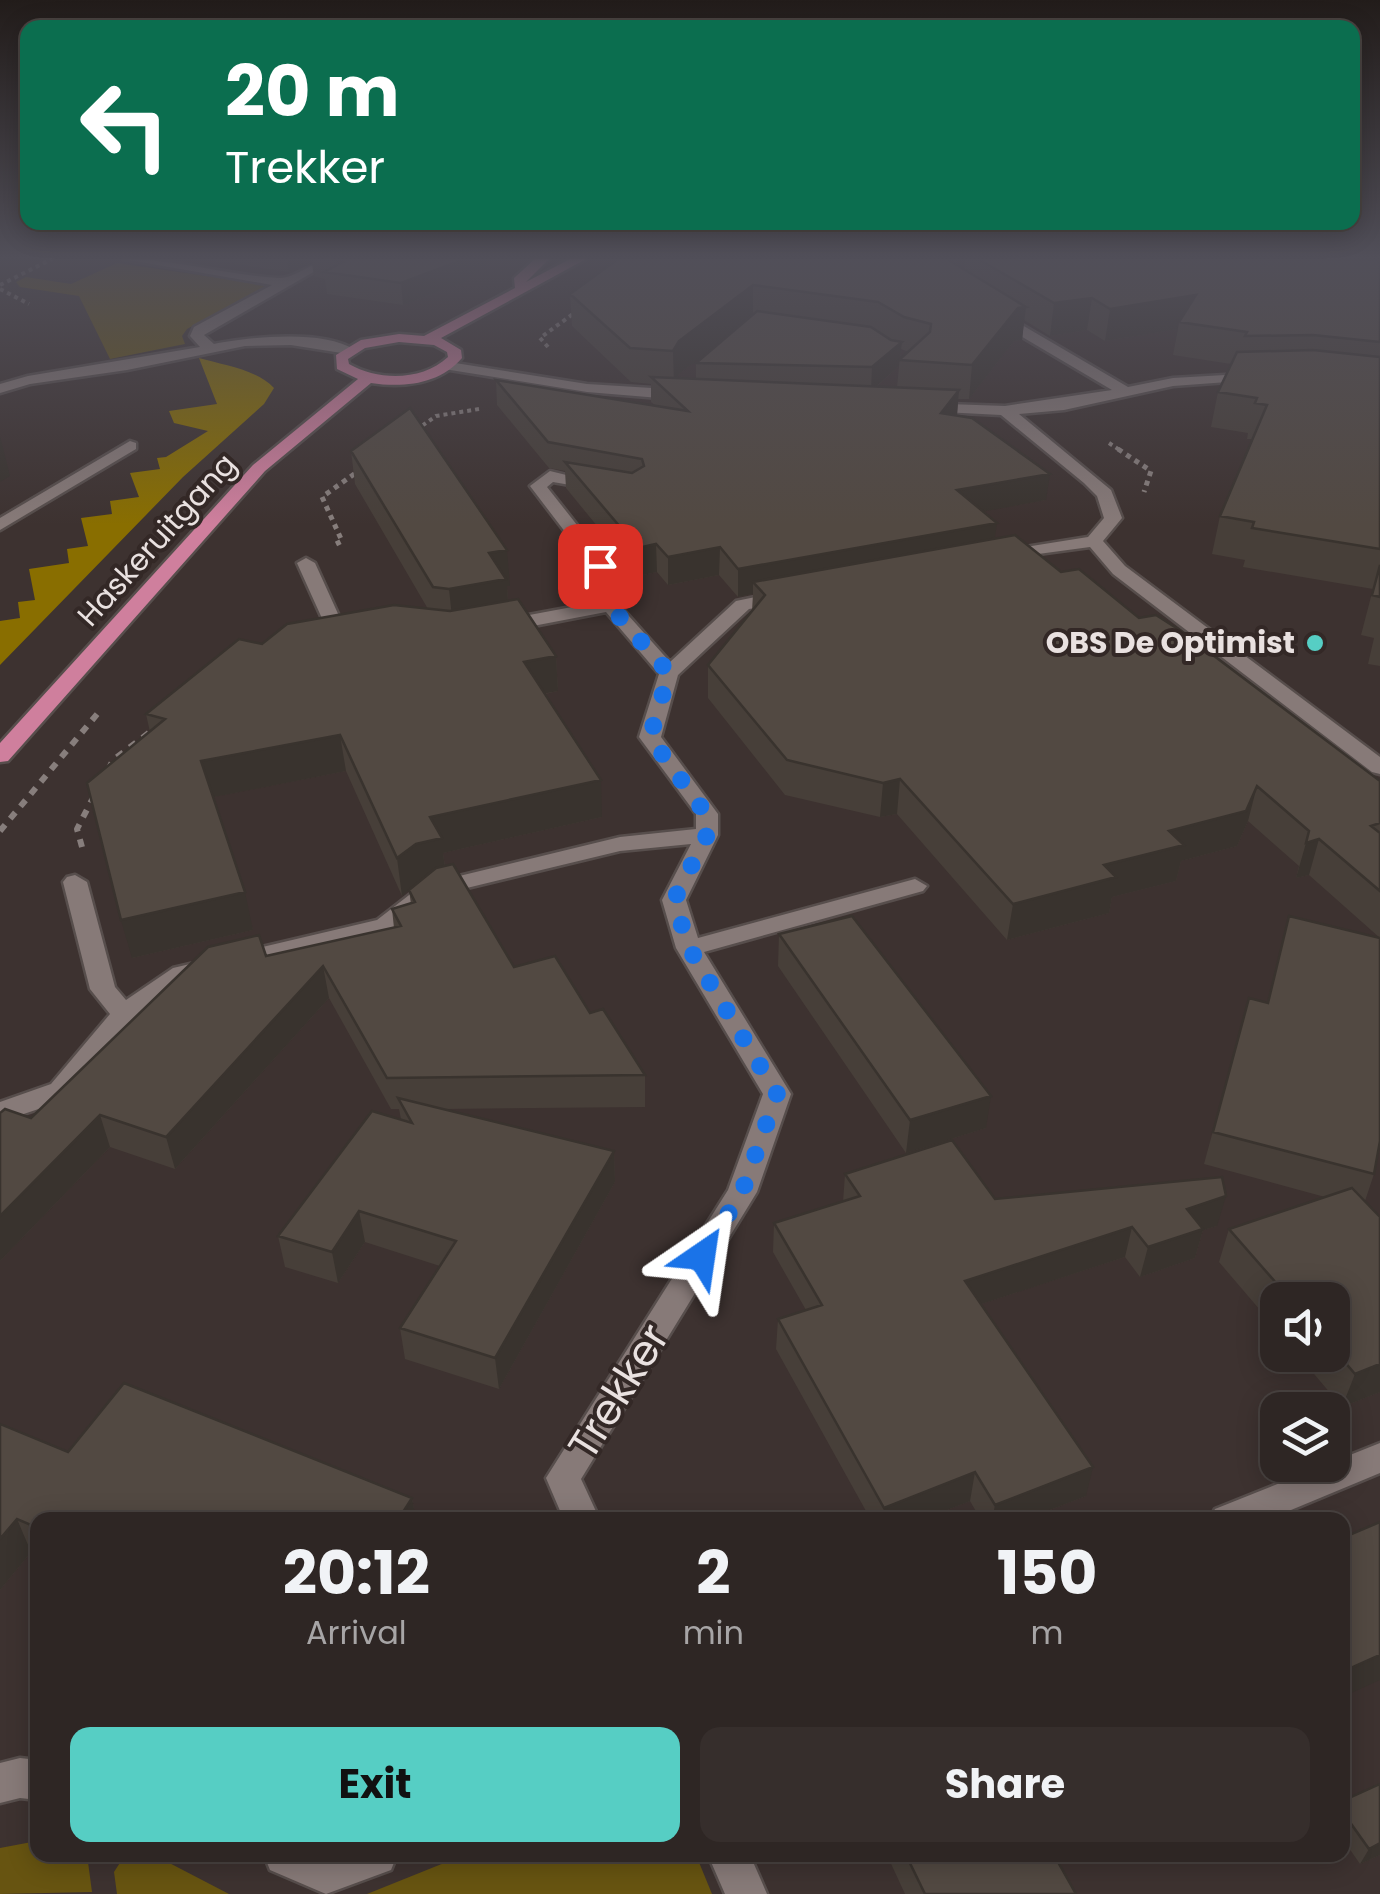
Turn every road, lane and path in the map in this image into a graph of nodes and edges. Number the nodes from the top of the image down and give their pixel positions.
1 (216, 347) edge
2 (329, 347) edge
3 (357, 347) edge
4 (448, 347) edge
5 (1050, 347) edge
6 (211, 348) joint
7 (348, 350) junction
8 (449, 366) junction
9 (1274, 376) edge
10 (369, 377) junction
11 (0, 390) edge
12 (689, 390) edge
13 (1124, 391) junction
14 (909, 404) edge
15 (1005, 411) junction
16 (130, 446) dead end
17 (616, 488) edge
18 (0, 525) edge
19 (1094, 541) junction
20 (969, 562) edge
21 (306, 563) dead end
22 (818, 590) edge
23 (610, 606) junction
24 (384, 627) edge
25 (473, 632) edge
26 (669, 673) junction
27 (158, 725) edge
28 (0, 756) edge
29 (1380, 767) edge
30 (707, 835) junction
31 (76, 882) joint
32 (915, 886) dead end
33 (689, 948) junction
34 (124, 1014) junction
35 (0, 1112) edge
36 (1380, 1458) edge
37 (578, 1512) edge
38 (1247, 1512) edge
39 (30, 1779) edge
40 (0, 1782) edge
41 (299, 1862) edge
42 (357, 1862) edge
43 (732, 1862) edge
44 (746, 1894) edge

1 - 6 street
2 - 7 street
3 - 7 main road
4 - 8 main road
5 - 13 street
6 - 11 street
7 - 10 main road
8 - 10 main road
8 - 12 street
9 - 13 street
10 - 28 main road, Haskeruitgang
13 - 15 street
14 - 15 street
15 - 19 street
16 - 18 street
17 - 23 street
19 - 20 street
19 - 29 street
21 - 24 street
22 - 26 street
23 - 25 street
23 - 26 street
26 - 30 street
27 - 31 path
30 - 33 street, Trekker
30 - 34 street
31 - 34 street
32 - 33 street
33 - 37 street, Trekker
34 - 35 street
36 - 38 street
39 - 40 street
41 - 42 street
43 - 44 street

